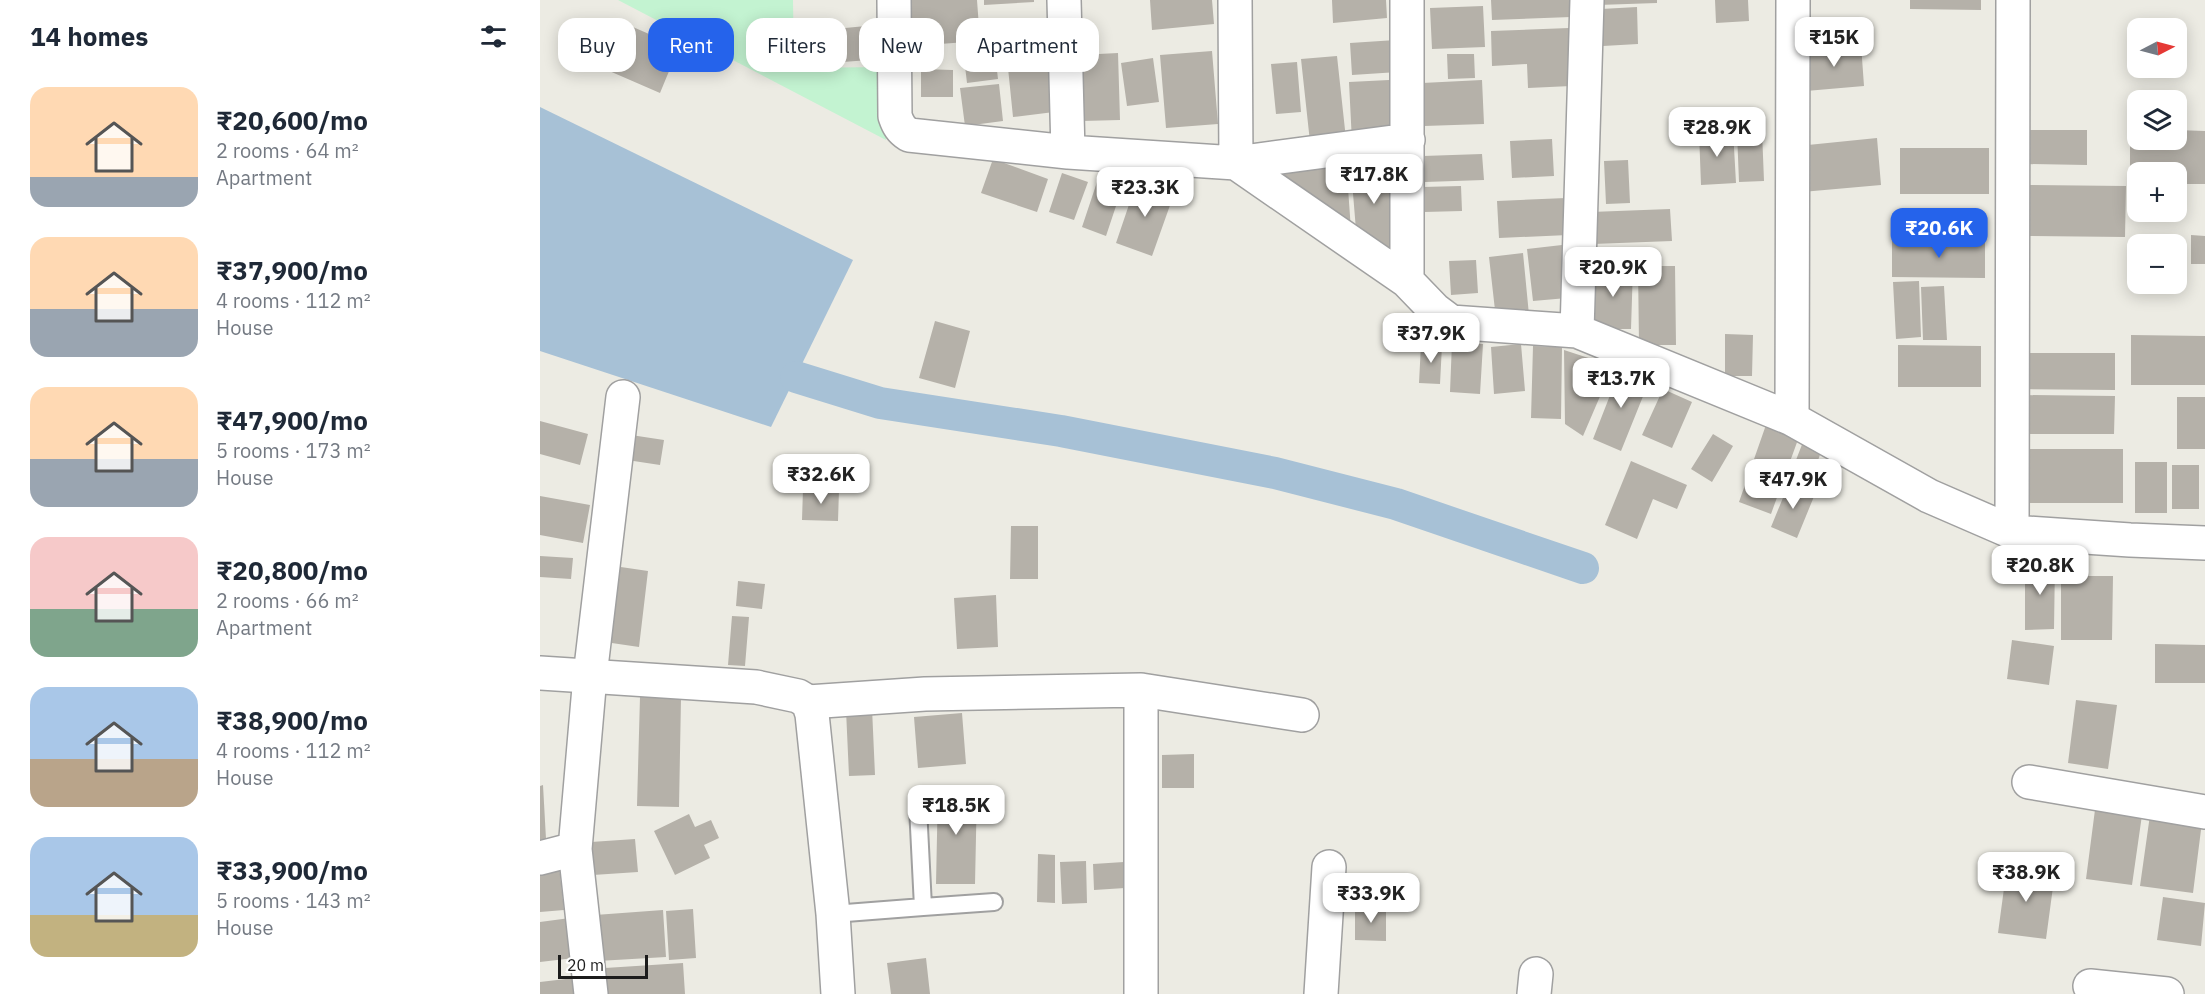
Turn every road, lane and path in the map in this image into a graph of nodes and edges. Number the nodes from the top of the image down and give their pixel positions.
1 (894, 0) edge
2 (1064, 0) edge
3 (1235, 0) edge
4 (1407, 0) edge
5 (1587, 0) edge
6 (1793, 0) edge
7 (2013, 0) edge
8 (1408, 140) junction
9 (1068, 152) junction
10 (1236, 163) junction
11 (1407, 281) junction
12 (1577, 331) junction
13 (623, 397) dead end
14 (1792, 419) junction
15 (2012, 532) junction
16 (2205, 543) edge
17 (540, 674) edge
18 (590, 676) junction
19 (1141, 690) junction
20 (808, 702) junction
21 (1302, 716) dead end
22 (2029, 782) dead end
23 (918, 807) dead end
24 (2205, 812) edge
25 (575, 849) junction
26 (540, 858) edge
27 (1329, 867) dead end
28 (994, 902) dead end
29 (923, 907) junction
30 (833, 914) junction
31 (2090, 986) dead end
32 (591, 994) edge
33 (838, 994) edge
34 (1141, 994) edge
35 (1321, 994) edge
36 (2167, 994) edge

1 - 9 street
2 - 9 street
3 - 10 street
4 - 8 street
5 - 12 street
6 - 14 street
7 - 15 street
8 - 10 street
8 - 11 street
9 - 10 street
10 - 11 street
11 - 12 street
12 - 14 street
13 - 18 street
14 - 15 street
15 - 16 street
17 - 18 street
18 - 20 street
18 - 25 street
19 - 20 street
19 - 21 street
19 - 34 street
20 - 30 street
22 - 24 street
23 - 29 lane
25 - 26 street
25 - 32 street
27 - 35 street
28 - 29 lane
29 - 30 lane
30 - 33 street
31 - 36 street

